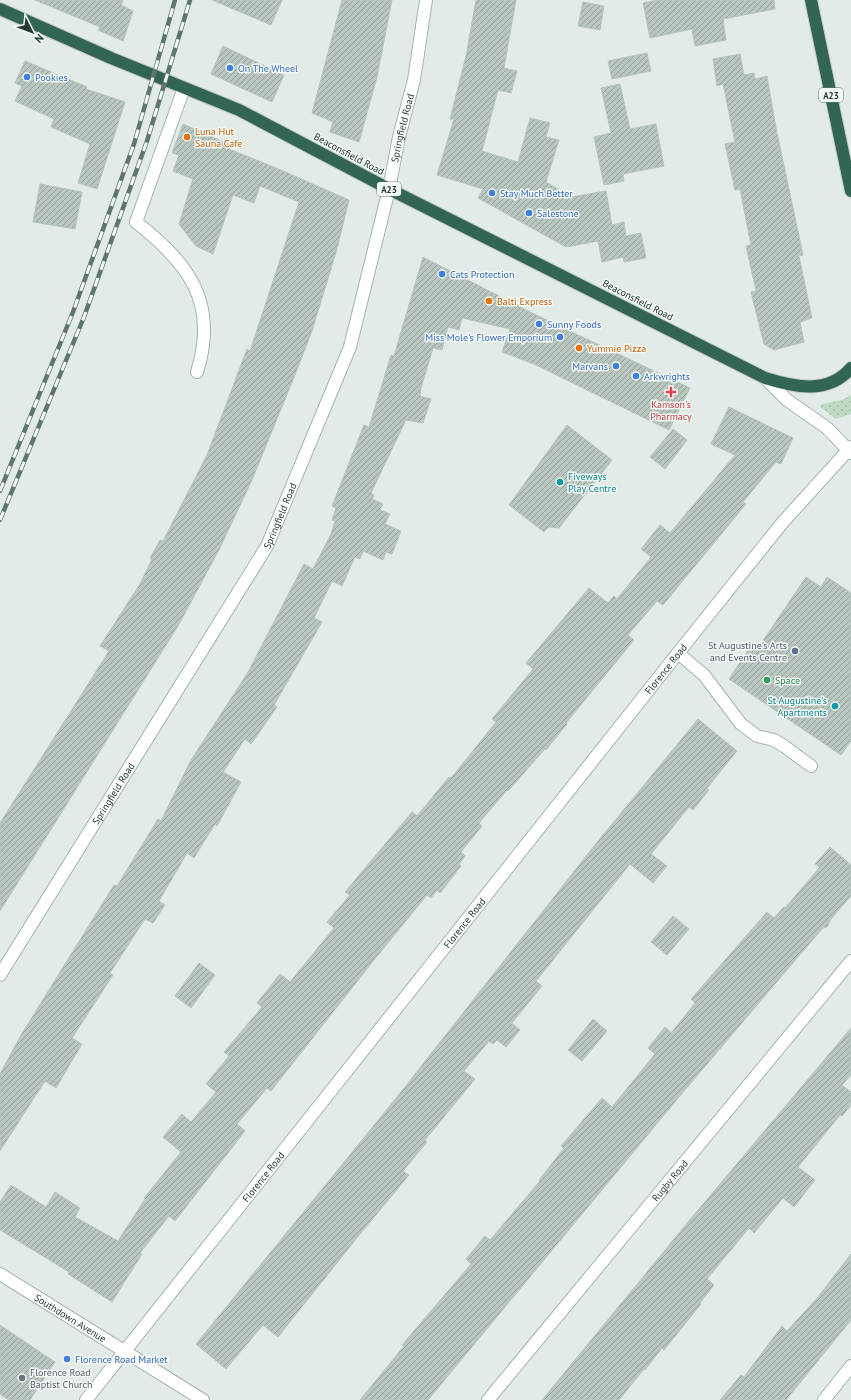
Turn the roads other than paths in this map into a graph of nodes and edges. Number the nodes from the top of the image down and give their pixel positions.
1 (426, 0) edge
2 (811, 0) edge
3 (0, 9) edge
4 (184, 88) junction
5 (389, 189) junction
6 (851, 191) edge
7 (851, 368) edge
8 (197, 372) dead end
9 (765, 378) junction
10 (850, 450) edge
11 (678, 653) junction
12 (811, 766) dead end
13 (851, 961) edge
14 (0, 975) edge
15 (0, 1274) edge
16 (125, 1352) junction
17 (851, 1366) edge
18 (86, 1400) edge
19 (203, 1400) edge
20 (488, 1400) edge
21 (824, 1400) edge

1 - 5 street, Springfield Road
2 - 6 highway, A23
3 - 4 highway, Beaconsfield Road / A23
4 - 5 highway, Beaconsfield Road / A23
4 - 8 street
5 - 9 highway, Beaconsfield Road / A23
5 - 14 street, Springfield Road
7 - 9 highway, Beaconsfield Road / A23
9 - 10 street, Beaconsfield Road
10 - 11 street, Florence Road
11 - 12 street
11 - 16 street, Florence Road
13 - 20 street, Rugby Road
15 - 16 street, Southdown Avenue
16 - 18 street, Florence Road
16 - 19 street, Southdown Avenue
17 - 21 street

